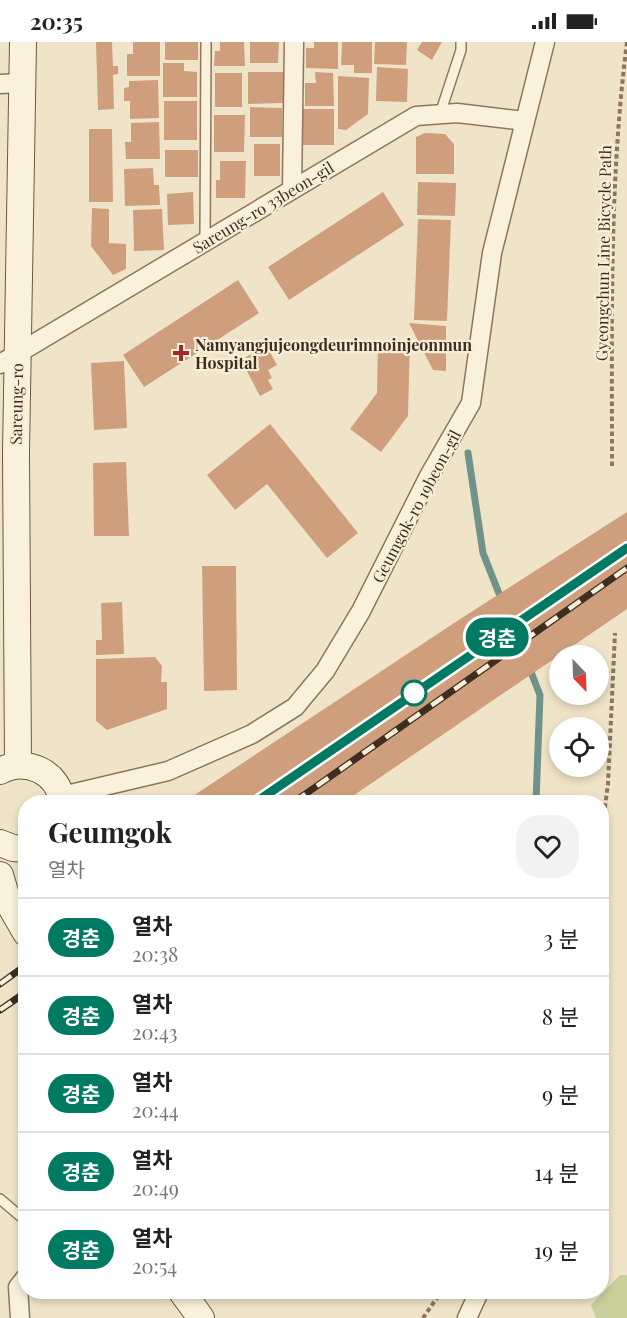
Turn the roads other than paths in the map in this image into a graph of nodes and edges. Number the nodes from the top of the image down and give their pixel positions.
1 (23, 42) edge
2 (206, 42) edge
3 (294, 42) edge
4 (461, 42) edge
5 (545, 42) edge
6 (11, 83) edge
7 (440, 114) junction
8 (525, 121) junction
9 (292, 189) junction
10 (205, 241) junction
11 (8, 359) edge
12 (9, 768) edge
13 (60, 795) edge
14 (77, 795) edge
15 (0, 843) edge
16 (18, 848) edge
17 (0, 875) edge
18 (18, 919) edge
19 (0, 1199) edge
20 (18, 1214) edge
21 (19, 1299) edge
22 (187, 1299) edge
23 (476, 1299) edge
24 (20, 1318) edge
25 (201, 1318) edge
26 (467, 1318) edge

1 - 6 street, Sareung-ro
2 - 10 lane
3 - 9 street
4 - 7 lane
5 - 8 street, Geumgok-ro 19beon-gil
6 - 11 street, Sareung-ro
7 - 8 street, Sareung-ro 33beon-gil
7 - 9 street, Sareung-ro 33beon-gil
8 - 14 street, Geumgok-ro 19beon-gil
9 - 10 street, Sareung-ro 33beon-gil
10 - 11 street, Sareung-ro 33beon-gil
11 - 12 street, Sareung-ro
12 - 13 street, Sareung-ro
15 - 16 street
17 - 18 street
19 - 20 lane
21 - 24 street
22 - 25 street
23 - 26 street

